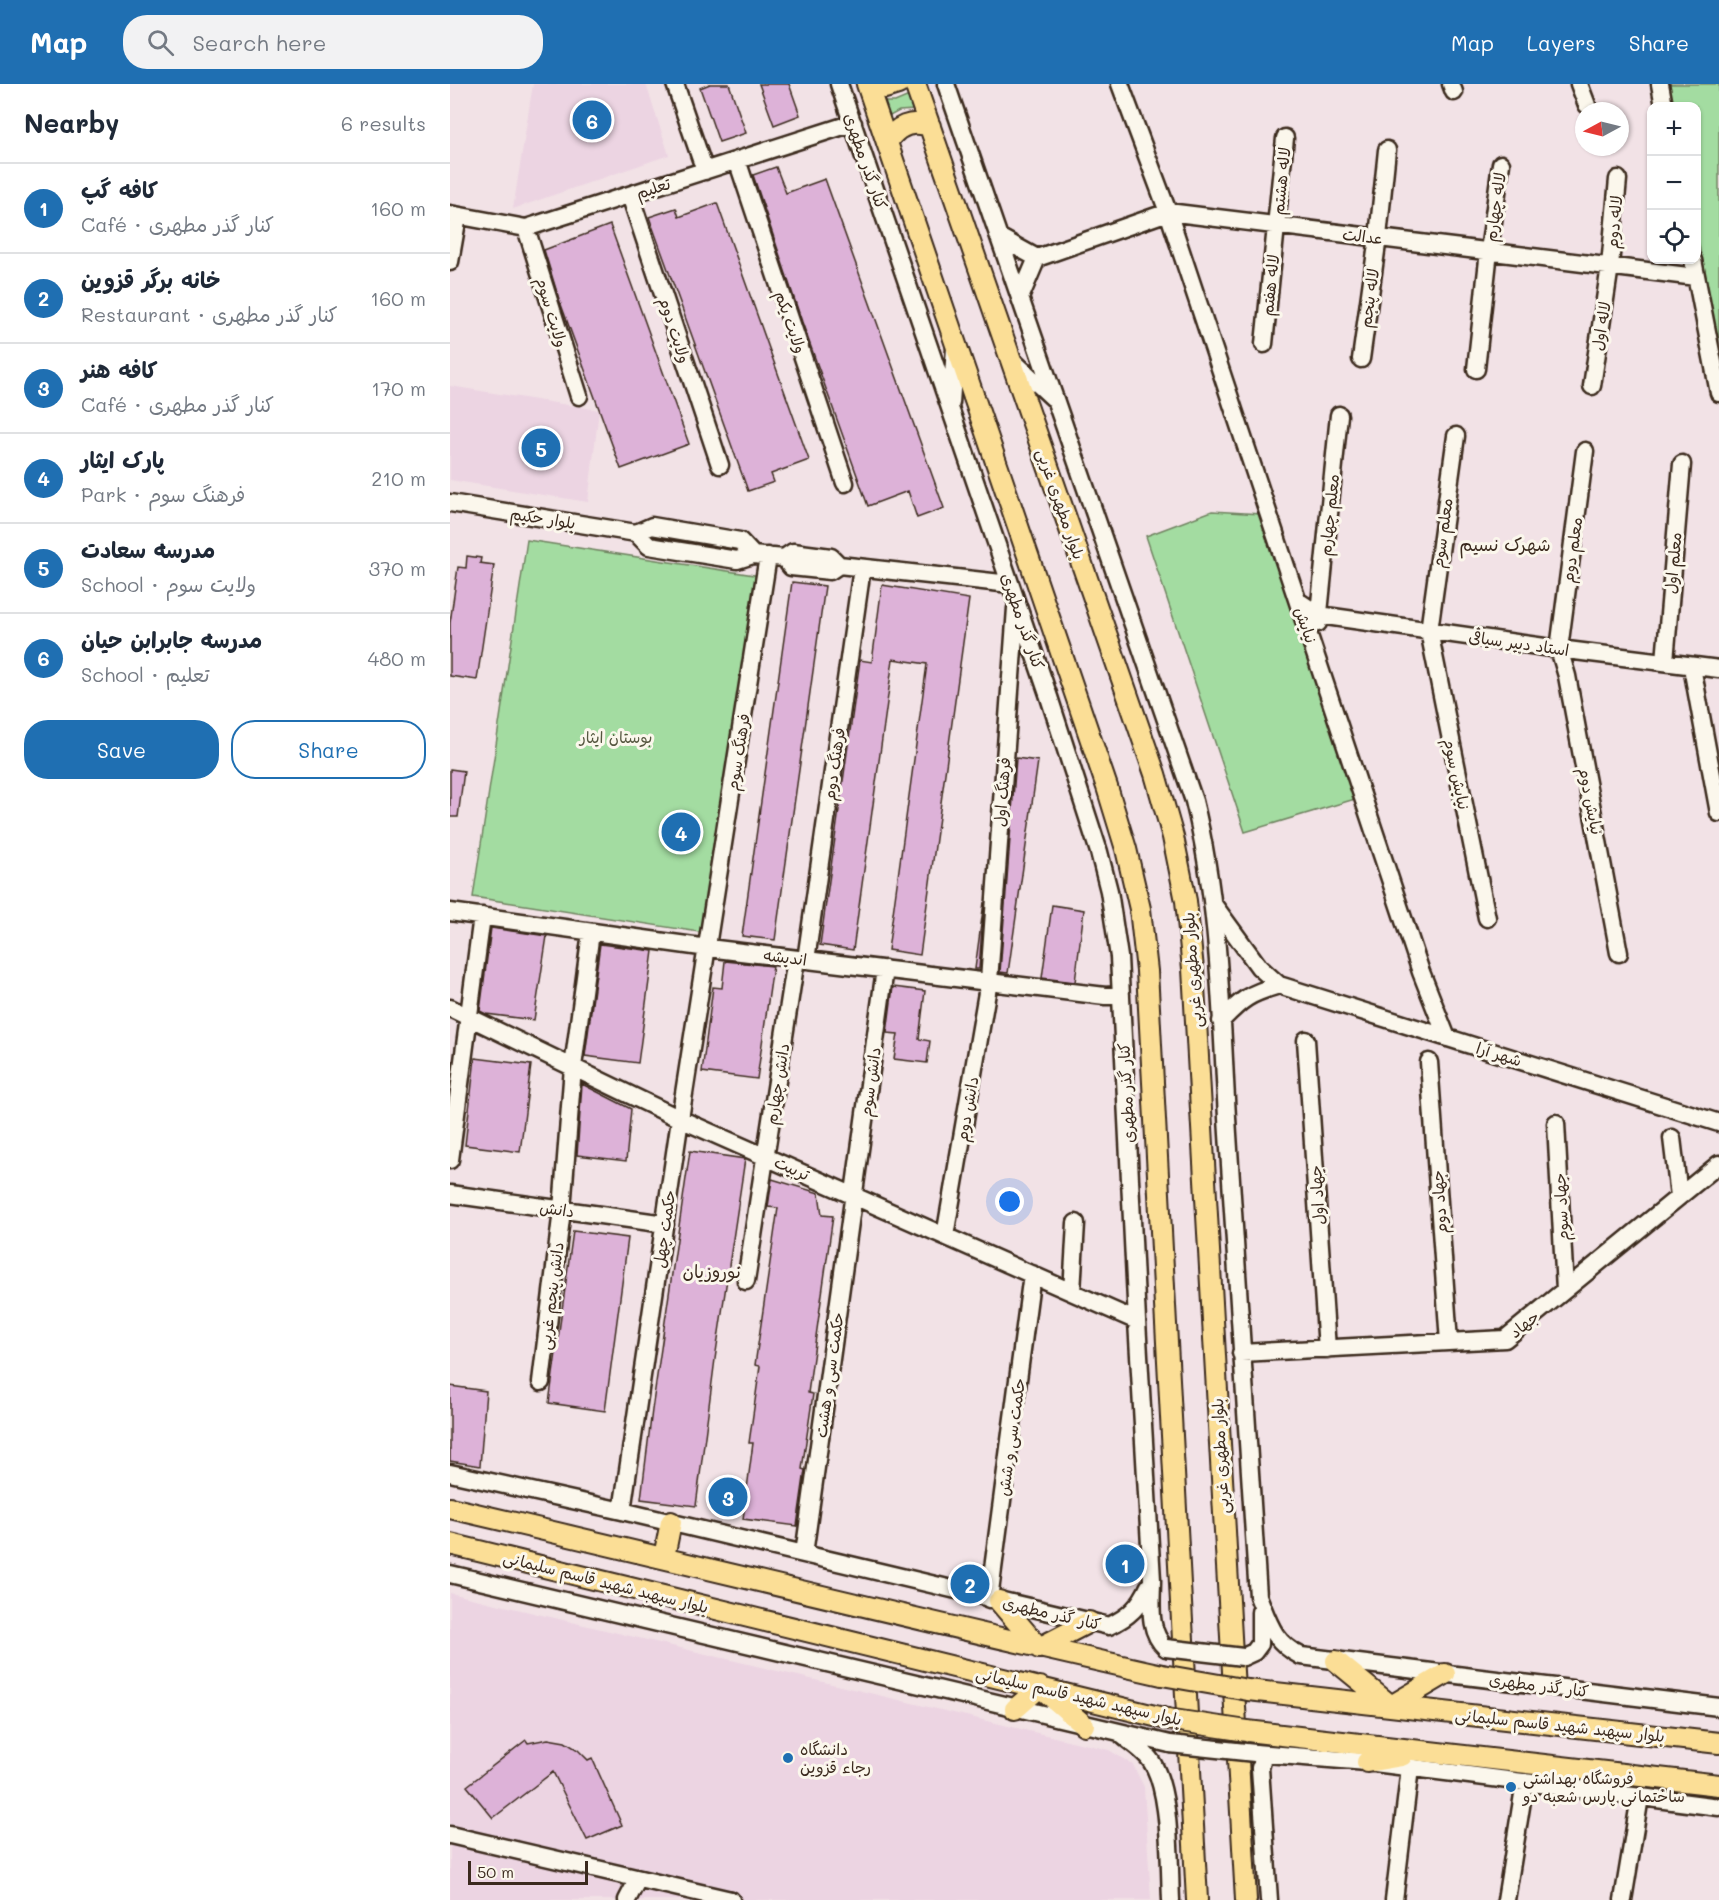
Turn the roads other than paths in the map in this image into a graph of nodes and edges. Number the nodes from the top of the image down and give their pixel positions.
1 (675, 84) edge
2 (839, 84) edge
3 (868, 84) edge
4 (898, 84) edge
5 (915, 84) edge
6 (946, 84) edge
7 (1120, 84) edge
8 (1579, 84) edge
9 (1660, 84) edge
10 (1586, 102) edge
11 (1663, 102) edge
12 (853, 123) junction
13 (930, 126) junction
14 (1285, 138) dead end
15 (887, 143) junction
16 (1387, 150) dead end
17 (736, 160) junction
18 (1501, 164) dead end
19 (705, 171) junction
20 (1618, 179) dead end
21 (630, 195) junction
22 (1168, 212) junction
23 (454, 215) edge
24 (1276, 225) junction
25 (526, 228) junction
26 (999, 237) junction
27 (1378, 237) junction
28 (1489, 251) junction
29 (1037, 258) junction
30 (450, 262) edge
31 (1694, 264) edge
32 (1610, 266) junction
33 (1696, 276) junction
34 (1020, 298) junction
35 (956, 344) junction
36 (1263, 344) dead end
37 (1011, 359) junction
38 (1361, 360) dead end
39 (1476, 369) dead end
40 (1592, 386) dead end
41 (1719, 393) edge
42 (579, 396) dead end
43 (1056, 400) junction
44 (951, 410) junction
45 (1340, 415) dead end
46 (1456, 436) dead end
47 (1586, 451) dead end
48 (1682, 464) dead end
49 (720, 465) dead end
50 (845, 483) dead end
51 (450, 503) edge
52 (769, 556) junction
53 (862, 568) junction
54 (1010, 584) junction
55 (1298, 601) junction
56 (1016, 602) junction
57 (1319, 615) junction
58 (1429, 630) junction
59 (1312, 645) junction
60 (1559, 649) junction
61 (1665, 662) junction
62 (1692, 667) junction
63 (1719, 669) edge
64 (1049, 697) junction
65 (1086, 726) junction
66 (1719, 813) edge
67 (1213, 904) junction
68 (450, 912) edge
69 (482, 916) junction
70 (1487, 918) dead end
71 (591, 932) junction
72 (708, 948) junction
73 (1619, 953) dead end
74 (801, 959) junction
75 (885, 969) junction
76 (988, 981) junction
77 (1279, 985) junction
78 (1121, 995) junction
79 (450, 1008) edge
80 (469, 1017) junction
81 (1221, 1021) junction
82 (1447, 1038) junction
83 (1306, 1040) dead end
84 (1429, 1062) dead end
85 (573, 1067) junction
86 (680, 1119) junction
87 (1556, 1123) dead end
88 (1719, 1123) edge
89 (1671, 1138) dead end
90 (765, 1156) junction
91 (450, 1160) edge
92 (1719, 1164) edge
93 (450, 1194) edge
94 (855, 1196) junction
95 (1679, 1196) junction
96 (562, 1210) junction
97 (1076, 1223) dead end
98 (665, 1224) junction
99 (945, 1236) junction
100 (1032, 1274) junction
101 (746, 1281) dead end
102 (1565, 1290) junction
103 (1072, 1292) junction
104 (1137, 1321) junction
105 (1449, 1342) junction
106 (1327, 1349) junction
107 (1241, 1353) junction
108 (541, 1382) dead end
109 (450, 1473) edge
110 (450, 1508) edge
111 (622, 1511) junction
112 (671, 1522) junction
113 (450, 1544) edge
114 (804, 1554) junction
115 (664, 1557) junction
116 (450, 1574) edge
117 (1152, 1580) junction
118 (1258, 1596) junction
119 (994, 1600) junction
120 (1089, 1622) junction
121 (1039, 1648) junction
122 (1336, 1661) junction
123 (1444, 1674) junction
124 (1040, 1688) junction
125 (1392, 1706) junction
126 (1719, 1707) edge
127 (1015, 1709) junction
128 (1084, 1725) junction
129 (1119, 1733) junction
130 (1719, 1743) edge
131 (1430, 1752) junction
132 (1260, 1754) junction
133 (1367, 1762) junction
134 (1410, 1768) junction
135 (1525, 1782) junction
136 (1719, 1785) edge
137 (1641, 1797) junction
138 (1719, 1807) edge
139 (450, 1835) edge
140 (638, 1879) junction
141 (706, 1897) edge
142 (627, 1900) edge
143 (730, 1900) edge
144 (1171, 1900) edge
145 (1197, 1900) edge
146 (1245, 1900) edge
147 (1269, 1900) edge
148 (1394, 1900) edge
149 (1506, 1900) edge
150 (1623, 1900) edge

1 - 19 street
2 - 12 street, کنار گذر مطهری
3 - 4 main road
3 - 15 main road
5 - 13 main road, بلوار مطهری غربی
6 - 26 street, کنار گذر مطهری
7 - 22 street, نيايش
8 - 10 street
9 - 11 street
12 - 17 street, تعلیم
12 - 44 street, کنار گذر مطهری
13 - 15 main road
13 - 37 main road, بلوار مطهری غربی
14 - 24 street, لاله هشتم
15 - 35 main road
16 - 27 street, لاله پنجم
17 - 19 street, تعلیم
17 - 50 street, ولایت یکم
18 - 28 street, لاله چهارم
19 - 21 street, تعلیم
20 - 32 street, لاله دوم
21 - 25 street, تعلیم
21 - 49 street, ولایت دوم
22 - 24 street, عدالت
22 - 29 street, عدالت
22 - 55 street, نيايش
23 - 25 street, تعلیم
23 - 30 street
24 - 27 street, عدالت
24 - 36 street, لاله هفتم
25 - 42 street, ولایت سوم
26 - 29 street
26 - 34 street, کنار گذر مطهری
27 - 28 street, عدالت
27 - 38 street, لاله پنجم
28 - 32 street, عدالت
28 - 39 street, لاله چهارم
29 - 34 street
31 - 33 street
32 - 33 street, عدالت
32 - 40 street, لاله اول
33 - 41 street
34 - 43 street, کنار گذر مطهری
35 - 44 street
35 - 65 main road
37 - 43 street
37 - 146 main road, بلوار مطهری غربی
43 - 67 street, کنار گذر مطهری
44 - 54 street, کنار گذر مطهری
45 - 57 street, معلم چهارم
46 - 58 street, معلم سوم
47 - 60 street, معلم دوم
48 - 61 street, معلم اول
51 - 52 street, بلوار حکیم
52 - 53 street, بلوار حکیم
52 - 72 street, فرهنگ سوم
53 - 54 street, بلوار حکیم
53 - 74 street, فرهنگ دوم
54 - 56 street, کنار گذر مطهری
55 - 57 street
55 - 59 street, نيايش
56 - 64 street, کنار گذر مطهری
56 - 76 street, فرهنگ اول
57 - 58 street, استاد دبیر سیاقی
57 - 59 street, معلم چهارم
58 - 60 street, استاد دبیر سیاقی
58 - 70 street, نیایش سوم
59 - 82 street, نيايش
60 - 61 street, استاد دبیر سیاقی
60 - 73 street, نیایش دوم
61 - 62 street, استاد دبیر سیاقی
62 - 63 street, استاد دبیر سیاقی
62 - 66 street
64 - 65 street
64 - 78 street, کنار گذر مطهری
65 - 145 main road
67 - 77 street
67 - 81 street, کنار گذر مطهری
68 - 69 street, اندیشه
69 - 71 street, اندیشه
69 - 80 street
71 - 72 street, اندیشه
71 - 85 street, دانش پنجم غربی
72 - 74 street, اندیشه
72 - 86 street, حکمت چهل
74 - 75 street, اندیشه
74 - 90 street, دانش چهارم
75 - 76 street, اندیشه
75 - 94 street, دانش سوم
76 - 78 street, اندیشه
76 - 99 street, دانش دوم
77 - 81 street
77 - 82 street, شهر آرا
78 - 104 street, کنار گذر مطهری
79 - 80 street, تربیت
80 - 85 street, تربیت
80 - 91 street
81 - 107 street, کنار گذر مطهری
82 - 88 street, شهر آرا
83 - 106 street, جهاد اول
84 - 105 street, جهاد دوم
85 - 86 street, تربیت
85 - 96 street, دانش پنجم غربی
86 - 90 street, تربیت
86 - 98 street, حکمت چهل
87 - 102 street, جهاد سوم
89 - 95 street
90 - 94 street, تربیت
90 - 101 street, دانش چهارم
92 - 95 street, جهاد
93 - 96 street, دانش
94 - 99 street, تربیت
94 - 114 street, حکمت سی و هشت
95 - 102 street, جهاد
96 - 98 street, دانش
96 - 108 street, دانش پنجم غربی
97 - 103 street
98 - 111 street, حکمت چهل
99 - 100 street, تربیت
100 - 103 street, تربیت
100 - 119 street, حکمت سی و شش
102 - 105 street, جهاد
103 - 104 street, تربیت
104 - 117 street, کنار گذر مطهری
105 - 106 street, جهاد
106 - 107 street, جهاد
107 - 118 street, کنار گذر مطهری
109 - 111 street, کنار گذر مطهری
110 - 115 main road, بلوار سپهبد شهید قاسم سلیمانی
111 - 112 street, کنار گذر مطهری
112 - 114 street, کنار گذر مطهری
112 - 115 main road
113 - 124 main road, بلوار سپهبد شهید قاسم سلیمانی
114 - 119 street, کنار گذر مطهری
115 - 121 main road, بلوار سپهبد شهید قاسم سلیمانی
116 - 127 street
117 - 118 street, bridge
117 - 120 street, کنار گذر مطهری
118 - 122 street, کنار گذر مطهری
119 - 120 street, کنار گذر مطهری
119 - 121 main road
120 - 121 main road
121 - 125 main road, بلوار سپهبد شهید قاسم سلیمانی, bridge
122 - 123 street, کنار گذر مطهری
122 - 125 main road
123 - 125 main road
123 - 126 street, کنار گذر مطهری
124 - 127 main road
124 - 128 main road
124 - 131 main road, بلوار سپهبد شهید قاسم سلیمانی, bridge
125 - 130 main road, بلوار سپهبد شهید قاسم سلیمانی
127 - 128 street
128 - 129 street
129 - 132 street, bridge
129 - 144 street
131 - 133 main road
131 - 136 main road, بلوار سپهبد شهید قاسم سلیمانی
132 - 133 street
132 - 147 street
133 - 134 street
134 - 135 street
134 - 148 street
135 - 137 street
135 - 149 street
137 - 138 street
137 - 150 street
139 - 140 street
140 - 141 street
140 - 142 street
141 - 143 street

